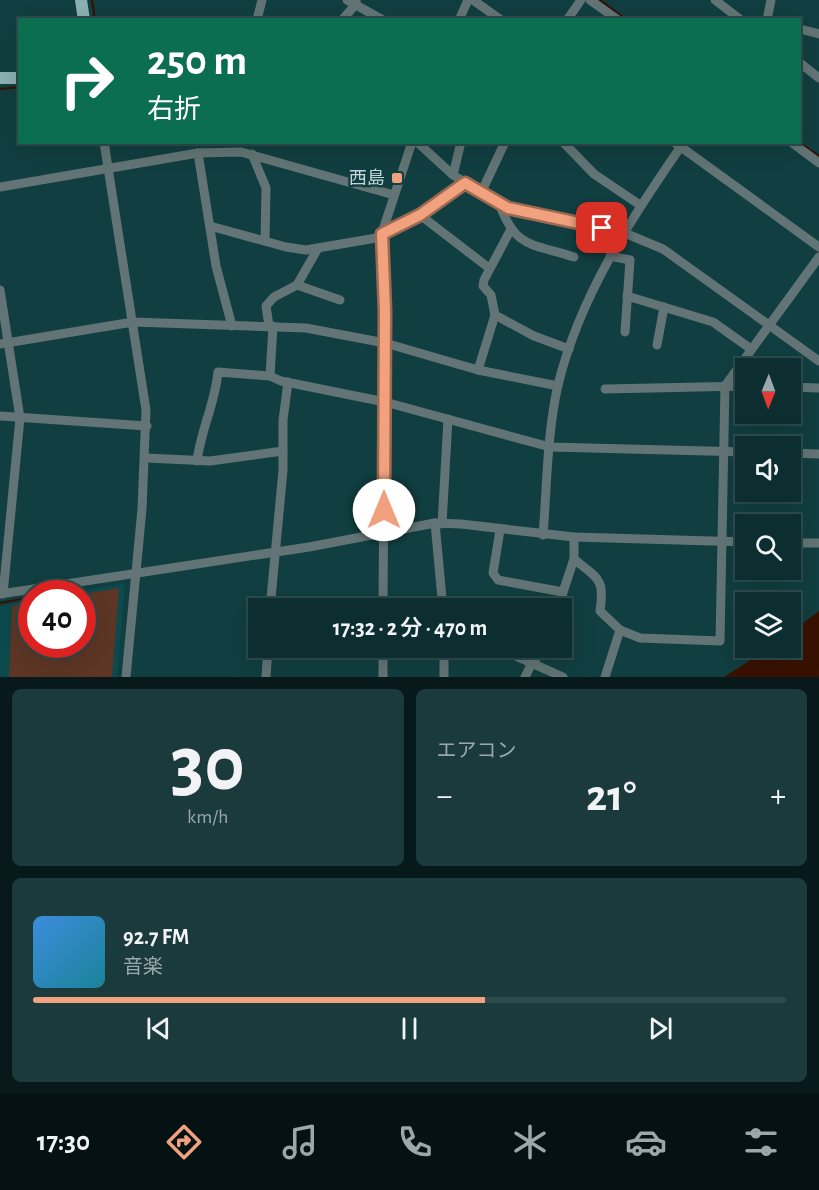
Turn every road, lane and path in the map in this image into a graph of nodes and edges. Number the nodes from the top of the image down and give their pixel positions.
1 (81, 0) edge
2 (262, 0) edge
3 (471, 0) edge
4 (581, 0) edge
5 (590, 0) edge
6 (715, 0) edge
7 (771, 0) edge
8 (353, 1) edge
9 (370, 16) edge
10 (84, 18) edge
11 (258, 18) edge
12 (343, 18) edge
13 (460, 18) edge
14 (498, 18) edge
15 (568, 18) edge
16 (615, 18) edge
17 (738, 18) edge
18 (767, 18) edge
19 (801, 29) edge
20 (819, 34) edge
21 (801, 64) edge
22 (0, 78) edge
23 (18, 78) edge
24 (819, 78) edge
25 (104, 144) edge
26 (252, 144) edge
27 (411, 144) edge
28 (419, 144) edge
29 (461, 144) edge
30 (504, 144) edge
31 (565, 144) edge
32 (680, 144) edge
33 (794, 144) edge
34 (198, 153) junction
35 (249, 153) junction
36 (819, 163) edge
37 (108, 167) junction
38 (453, 175) junction
39 (465, 183) junction
40 (0, 187) edge
41 (481, 193) junction
42 (394, 195) junction
43 (499, 203) junction
44 (640, 205) junction
45 (420, 215) junction
46 (210, 226) junction
47 (510, 231) junction
48 (622, 232) junction
49 (382, 236) junction
50 (265, 241) junction
51 (819, 247) edge
52 (317, 250) junction
53 (610, 256) junction
54 (574, 257) dead end
55 (819, 257) edge
56 (489, 268) junction
57 (297, 285) junction
58 (0, 290) edge
59 (627, 296) junction
60 (340, 300) dead end
61 (664, 307) junction
62 (495, 315) junction
63 (133, 321) junction
64 (769, 325) junction
65 (232, 326) junction
66 (271, 326) junction
67 (625, 332) dead end
68 (4, 343) edge
69 (386, 344) junction
70 (657, 345) dead end
71 (568, 349) junction
72 (752, 349) junction
73 (819, 361) edge
74 (478, 370) junction
75 (270, 376) junction
76 (288, 382) junction
77 (558, 386) junction
78 (725, 386) junction
79 (735, 386) edge
80 (801, 387) edge
81 (819, 388) edge
82 (605, 389) dead end
83 (385, 402) junction
84 (0, 416) edge
85 (20, 418) junction
86 (448, 419) junction
87 (147, 426) junction
88 (550, 447) junction
89 (283, 451) junction
90 (724, 451) junction
91 (735, 452) edge
92 (801, 453) edge
93 (819, 454) edge
94 (146, 458) junction
95 (197, 461) junction
96 (438, 524) junction
97 (500, 530) junction
98 (384, 532) junction
99 (543, 535) junction
100 (574, 537) junction
101 (722, 541) junction
102 (735, 542) edge
103 (801, 543) edge
104 (819, 543) edge
105 (275, 552) junction
106 (574, 560) junction
107 (136, 574) junction
108 (563, 592) junction
109 (1, 594) edge
110 (271, 598) edge
111 (383, 598) edge
112 (442, 598) edge
113 (562, 598) edge
114 (620, 630) junction
115 (267, 658) edge
116 (383, 658) edge
117 (444, 658) edge
118 (521, 658) edge
119 (535, 658) edge
120 (533, 663) junction
121 (126, 676) edge
122 (137, 677) edge
123 (266, 677) edge
124 (383, 677) edge
125 (444, 677) edge
126 (525, 677) edge
127 (563, 677) edge
128 (605, 677) edge

1 - 10 main road
2 - 11 street
3 - 13 street
3 - 14 street
4 - 15 street
5 - 16 street
6 - 17 street
7 - 18 street
8 - 9 street
8 - 12 street
19 - 20 street
21 - 24 street
22 - 23 main road
25 - 37 street
26 - 35 street
27 - 42 street
28 - 38 street
29 - 38 street
30 - 41 street
31 - 44 street
32 - 44 street
32 - 51 street
33 - 36 street
34 - 35 street
34 - 37 street
34 - 46 street
35 - 42 street
35 - 50 street
37 - 40 street
37 - 63 street
38 - 39 street
39 - 41 street
39 - 45 street
41 - 43 street
42 - 49 street
43 - 47 street
43 - 48 street
44 - 48 street
45 - 49 street
45 - 56 street
46 - 50 street
46 - 65 street
47 - 54 street
47 - 56 street
48 - 53 street
48 - 64 street
49 - 52 street
49 - 69 street
50 - 52 street
52 - 57 street
53 - 59 street
53 - 71 street
55 - 64 street
56 - 62 street
57 - 60 street
57 - 66 street
58 - 68 street
59 - 61 street
59 - 67 street
61 - 70 street
61 - 72 street
62 - 71 street
62 - 74 street
63 - 65 street
63 - 68 street
63 - 87 street
64 - 72 street
64 - 73 street
65 - 66 street
66 - 69 street
66 - 75 street
68 - 85 street
69 - 74 street
69 - 83 street
71 - 77 street
72 - 78 street
74 - 77 street
75 - 76 street
75 - 95 street
76 - 83 street
76 - 89 street
77 - 88 street
78 - 79 street
78 - 82 street
78 - 90 street
80 - 81 street
83 - 86 street
83 - 98 street
84 - 85 street
85 - 87 street
85 - 109 street
86 - 88 street
86 - 96 street
87 - 94 street
88 - 90 street
88 - 99 street
89 - 95 street
89 - 105 street
90 - 91 street
90 - 101 street
92 - 93 street
94 - 95 street
94 - 107 street
96 - 97 street
96 - 98 street
96 - 112 street
97 - 99 street
97 - 108 street
98 - 105 street
98 - 111 street
99 - 100 street
100 - 101 street
100 - 106 street
101 - 102 street
101 - 114 street
103 - 104 street
105 - 107 street
105 - 110 street
106 - 108 street
106 - 114 street
107 - 109 street
107 - 121 street
108 - 113 street
114 - 128 street
115 - 123 street
116 - 124 street
117 - 125 street
118 - 120 street
119 - 120 street
120 - 126 street
120 - 127 street
121 - 122 street

